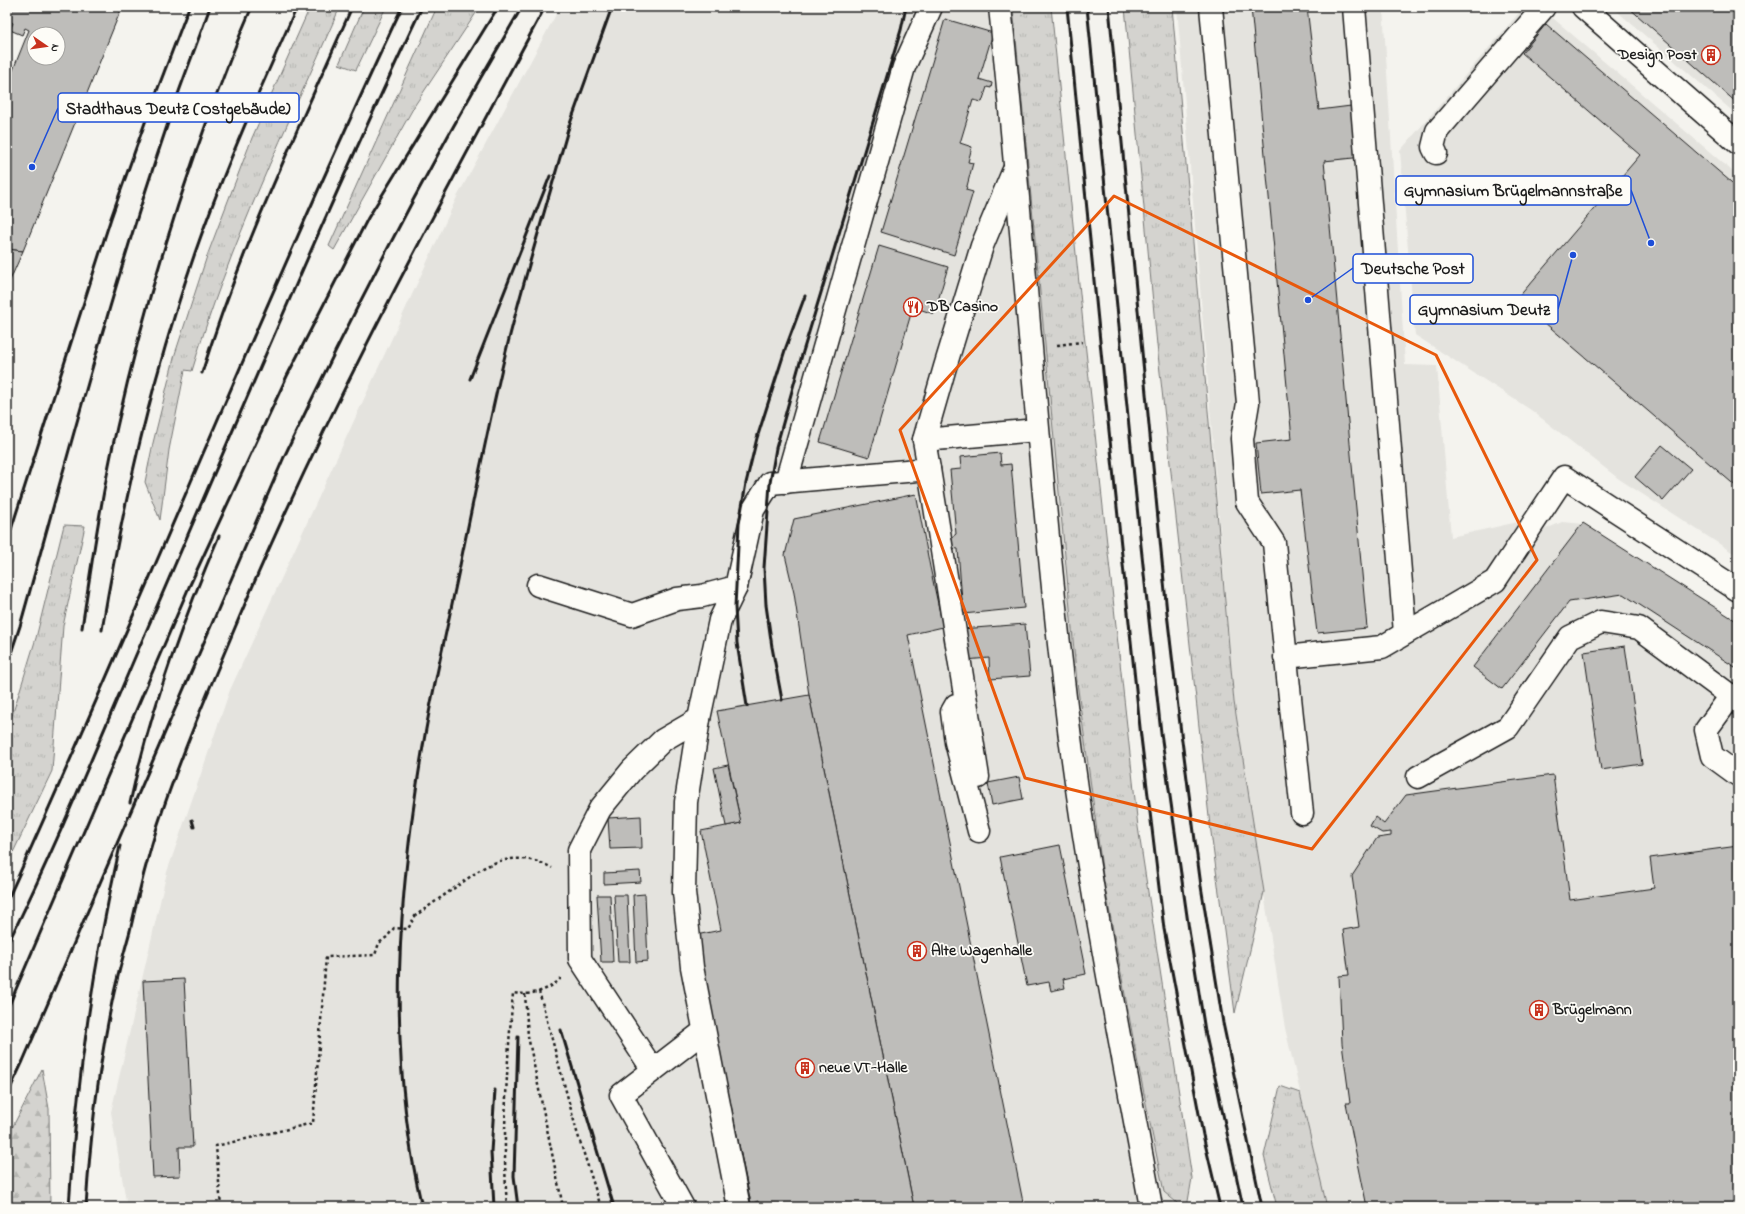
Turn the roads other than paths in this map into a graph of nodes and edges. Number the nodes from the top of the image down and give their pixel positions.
1 (931, 7) edge
2 (1000, 7) edge
3 (1211, 7) edge
4 (1354, 7) edge
5 (1544, 7) edge
6 (1583, 7) edge
7 (1738, 143) edge
8 (1436, 153) dead end
9 (1015, 169) junction
10 (1037, 430) junction
11 (924, 440) junction
12 (929, 469) junction
13 (786, 482) junction
14 (538, 585) dead end
15 (736, 586) junction
16 (1738, 590) edge
17 (1405, 633) junction
18 (1285, 657) junction
19 (1734, 696) edge
20 (966, 703) junction
21 (700, 719) junction
22 (1738, 775) edge
23 (1418, 777) dead end
24 (978, 778) dead end
25 (1302, 813) dead end
26 (979, 831) dead end
27 (704, 1031) junction
28 (653, 1070) junction
29 (683, 1207) edge
30 (738, 1207) edge
31 (1151, 1207) edge

1 - 13 street
2 - 9 street
3 - 18 street
4 - 17 street
5 - 8 street
6 - 7 street
9 - 10 street
9 - 11 street
10 - 11 street
10 - 31 street
11 - 12 street
12 - 13 street
12 - 20 street
13 - 15 street
14 - 15 street
15 - 21 street
16 - 17 street
17 - 18 street
18 - 25 street
19 - 22 street
19 - 23 street
20 - 24 street
20 - 26 street
21 - 27 street
21 - 28 street
27 - 28 street
27 - 30 street
28 - 29 street

